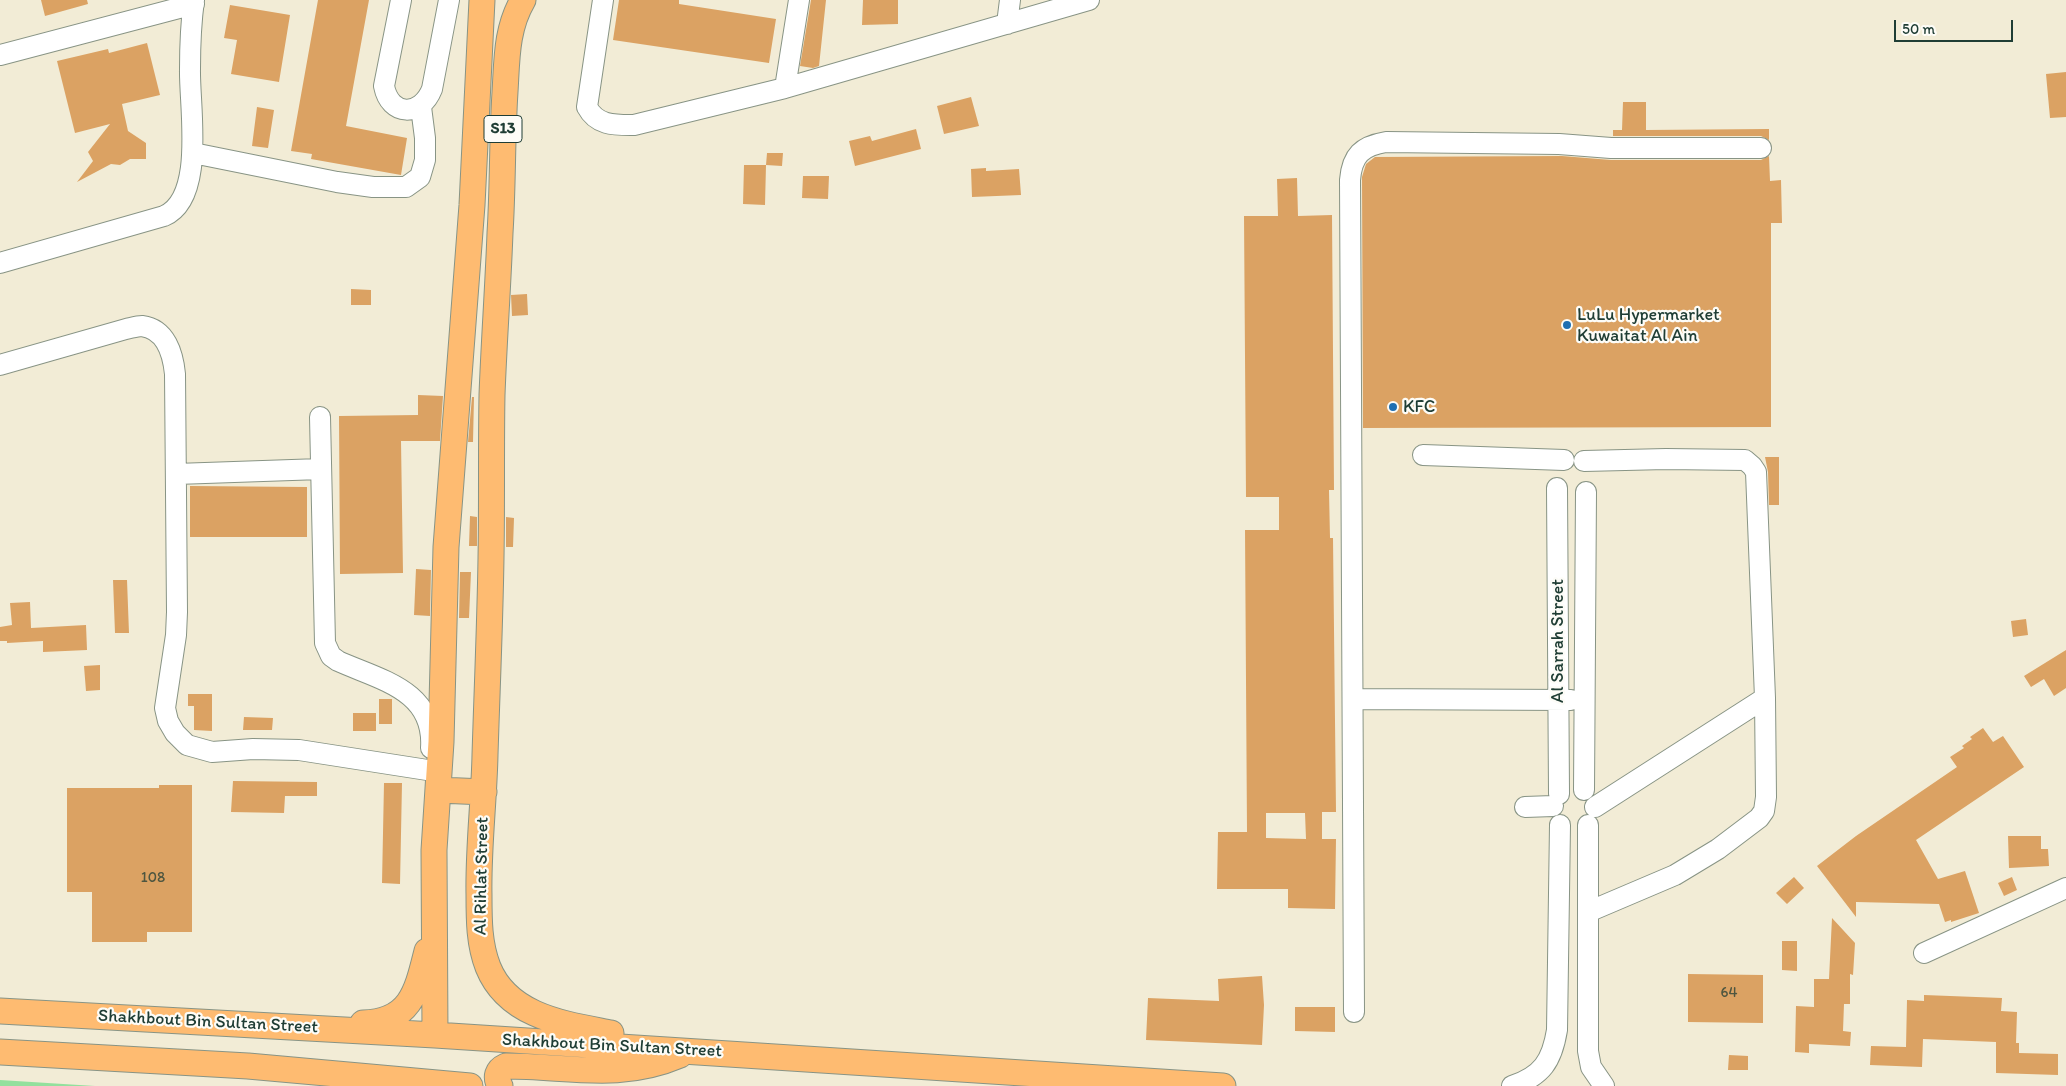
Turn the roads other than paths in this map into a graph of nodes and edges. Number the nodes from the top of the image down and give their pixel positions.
1 (401, 0) edge
2 (449, 0) edge
3 (482, 0) edge
4 (523, 0) edge
5 (603, 0) edge
6 (799, 0) edge
7 (1010, 0) edge
8 (1089, 0) edge
9 (194, 2) edge
10 (1007, 24) junction
11 (0, 54) edge
12 (785, 88) junction
13 (421, 107) junction
14 (1761, 148) dead end
15 (193, 153) junction
16 (0, 263) edge
17 (0, 365) edge
18 (320, 417) dead end
19 (1423, 455) dead end
20 (1564, 460) junction
21 (1584, 461) junction
22 (321, 469) junction
23 (176, 474) junction
24 (1557, 488) junction
25 (1586, 492) junction
26 (1765, 698) junction
27 (1353, 699) junction
28 (1558, 700) junction
29 (1584, 700) junction
30 (436, 778) junction
31 (484, 792) junction
32 (1525, 807) dead end
33 (1589, 807) junction
34 (1557, 808) junction
35 (2066, 888) edge
36 (1588, 912) junction
37 (434, 922) junction
38 (1924, 954) dead end
39 (0, 1011) edge
40 (1354, 1012) dead end
41 (276, 1026) junction
42 (435, 1035) junction
43 (689, 1050) junction
44 (0, 1052) edge
45 (248, 1066) junction
46 (312, 1086) edge
47 (470, 1086) edge
48 (500, 1086) edge
49 (1223, 1086) edge
50 (1512, 1086) edge
51 (1604, 1086) edge

1 - 13 street
2 - 13 street
3 - 30 main road, S13
4 - 31 main road, Al Rihlat Street / S13
5 - 12 street
6 - 12 street
7 - 10 street
8 - 10 street
9 - 11 street
9 - 15 street
10 - 12 street
13 - 15 street
14 - 27 street
15 - 16 street
17 - 23 street
18 - 22 street
19 - 20 street
20 - 21 street
20 - 24 street
21 - 25 street
21 - 26 street
22 - 23 street
22 - 30 street
23 - 30 street
24 - 25 street
24 - 28 street, Al Sarrah Street
25 - 29 street, Al Sarrah Street
26 - 33 street
26 - 36 street
27 - 28 street
27 - 40 street
28 - 29 street
28 - 34 street, Al Sarrah Street
29 - 33 street, Al Sarrah Street
30 - 31 main road
30 - 37 main road
31 - 43 main road, Al Rihlat Street
32 - 34 street
33 - 34 street
33 - 34 street
33 - 36 street, Al Sarrah Street
34 - 50 street, Al Sarrah Street
35 - 38 street
36 - 51 street, Al Sarrah Street
37 - 41 main road
37 - 42 main road
39 - 41 main road, Shakhbout Bin Sultan Street
41 - 42 main road, Shakhbout Bin Sultan Street
42 - 43 main road, Shakhbout Bin Sultan Street
43 - 48 main road
43 - 49 main road, Shakhbout Bin Sultan Street
44 - 45 main road
45 - 46 main road
45 - 47 main road

